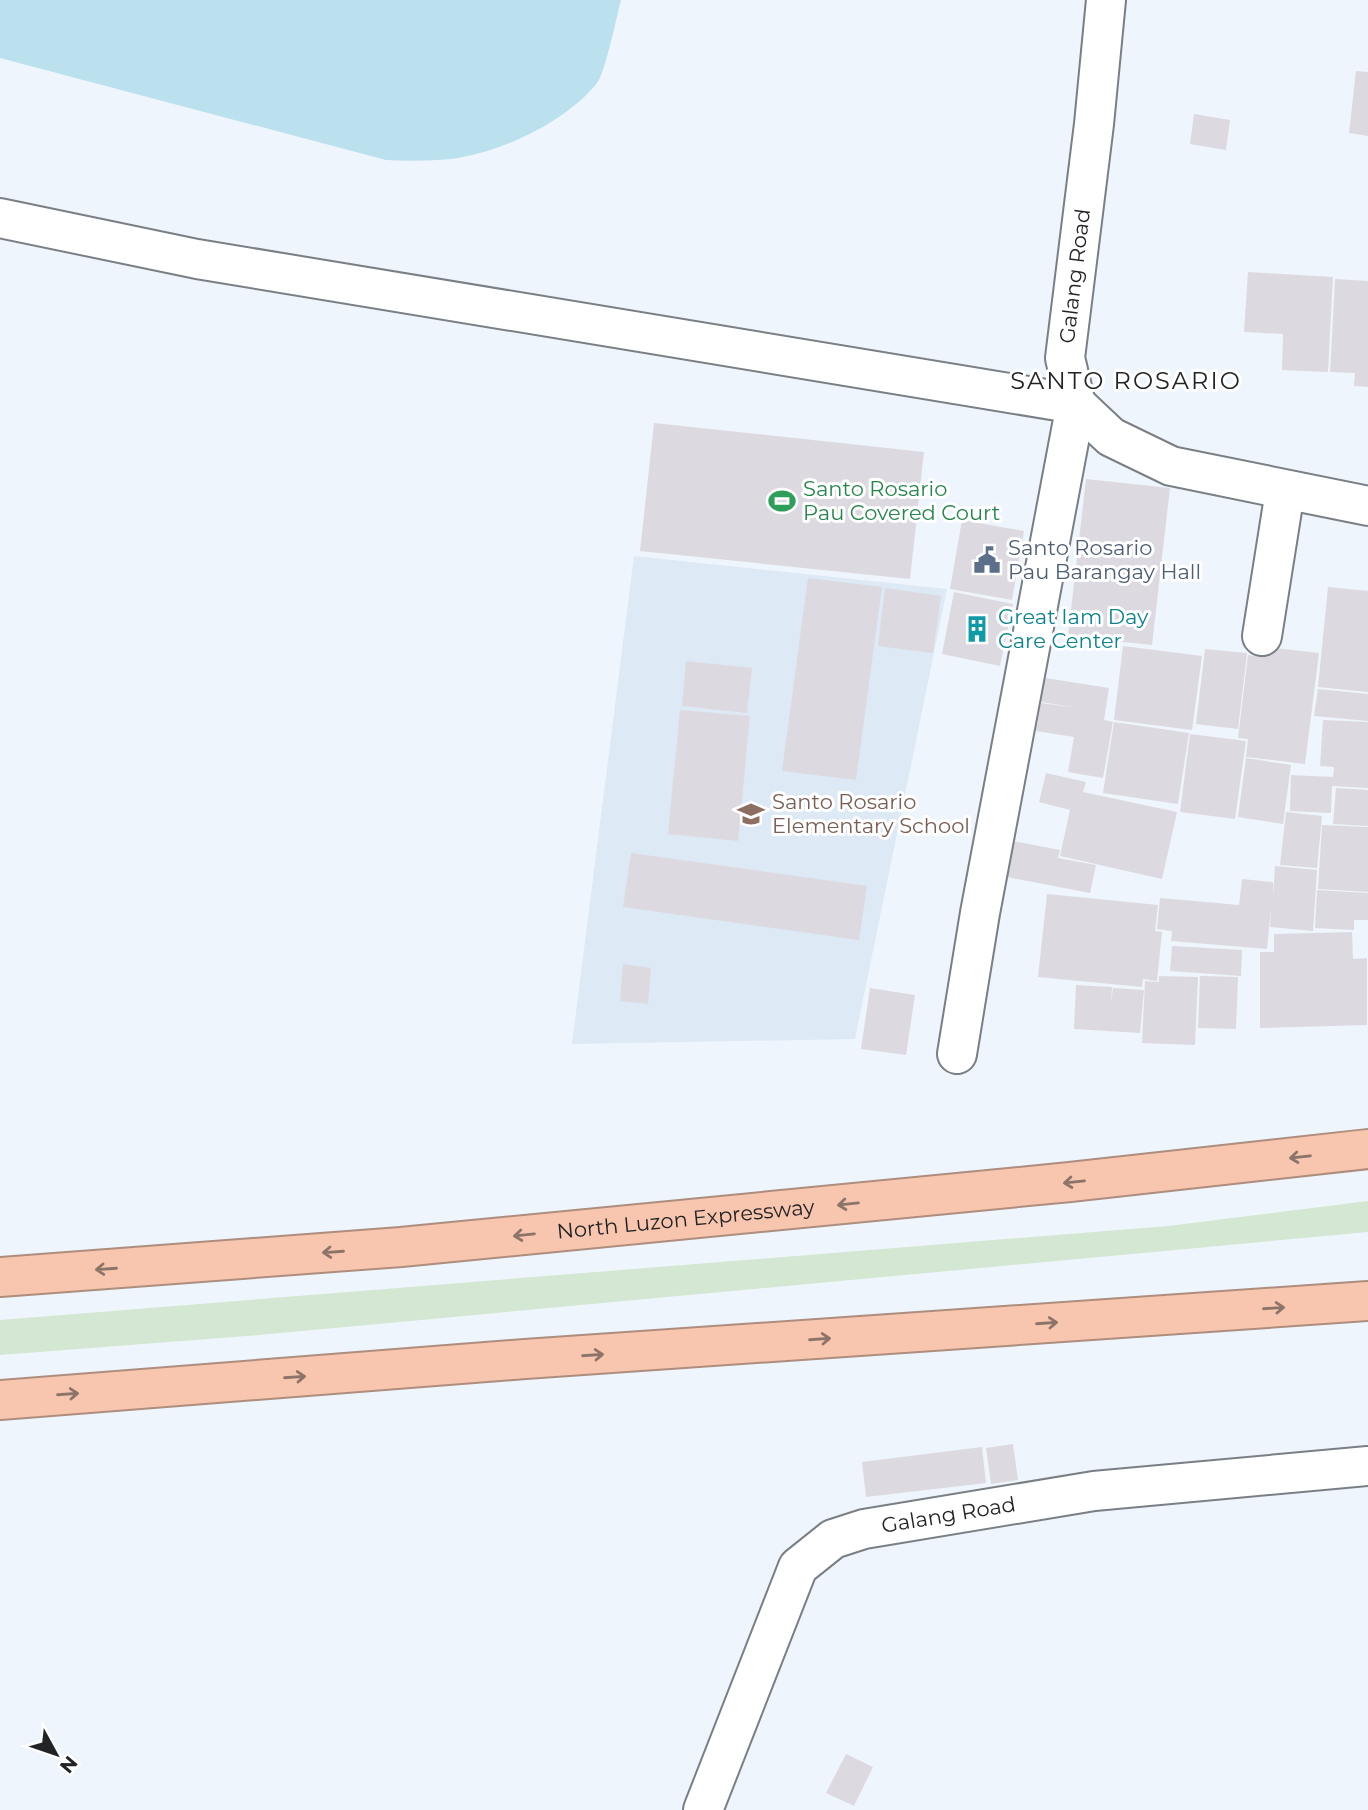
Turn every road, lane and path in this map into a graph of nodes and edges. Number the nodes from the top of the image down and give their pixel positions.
1 (1106, 0) edge
2 (0, 218) edge
3 (1076, 404) junction
4 (1285, 491) junction
5 (1368, 506) edge
6 (1262, 636) dead end
7 (957, 1054) dead end
8 (1368, 1149) edge
9 (0, 1277) edge
10 (1368, 1301) edge
11 (0, 1400) edge
12 (1368, 1466) edge
13 (703, 1810) edge

1 - 3 street, Galang Road
2 - 3 street
3 - 4 street
3 - 7 street
4 - 5 street
4 - 6 street
8 -> 9 highway, North Luzon Expressway
11 -> 10 highway
12 - 13 street, Galang Road

